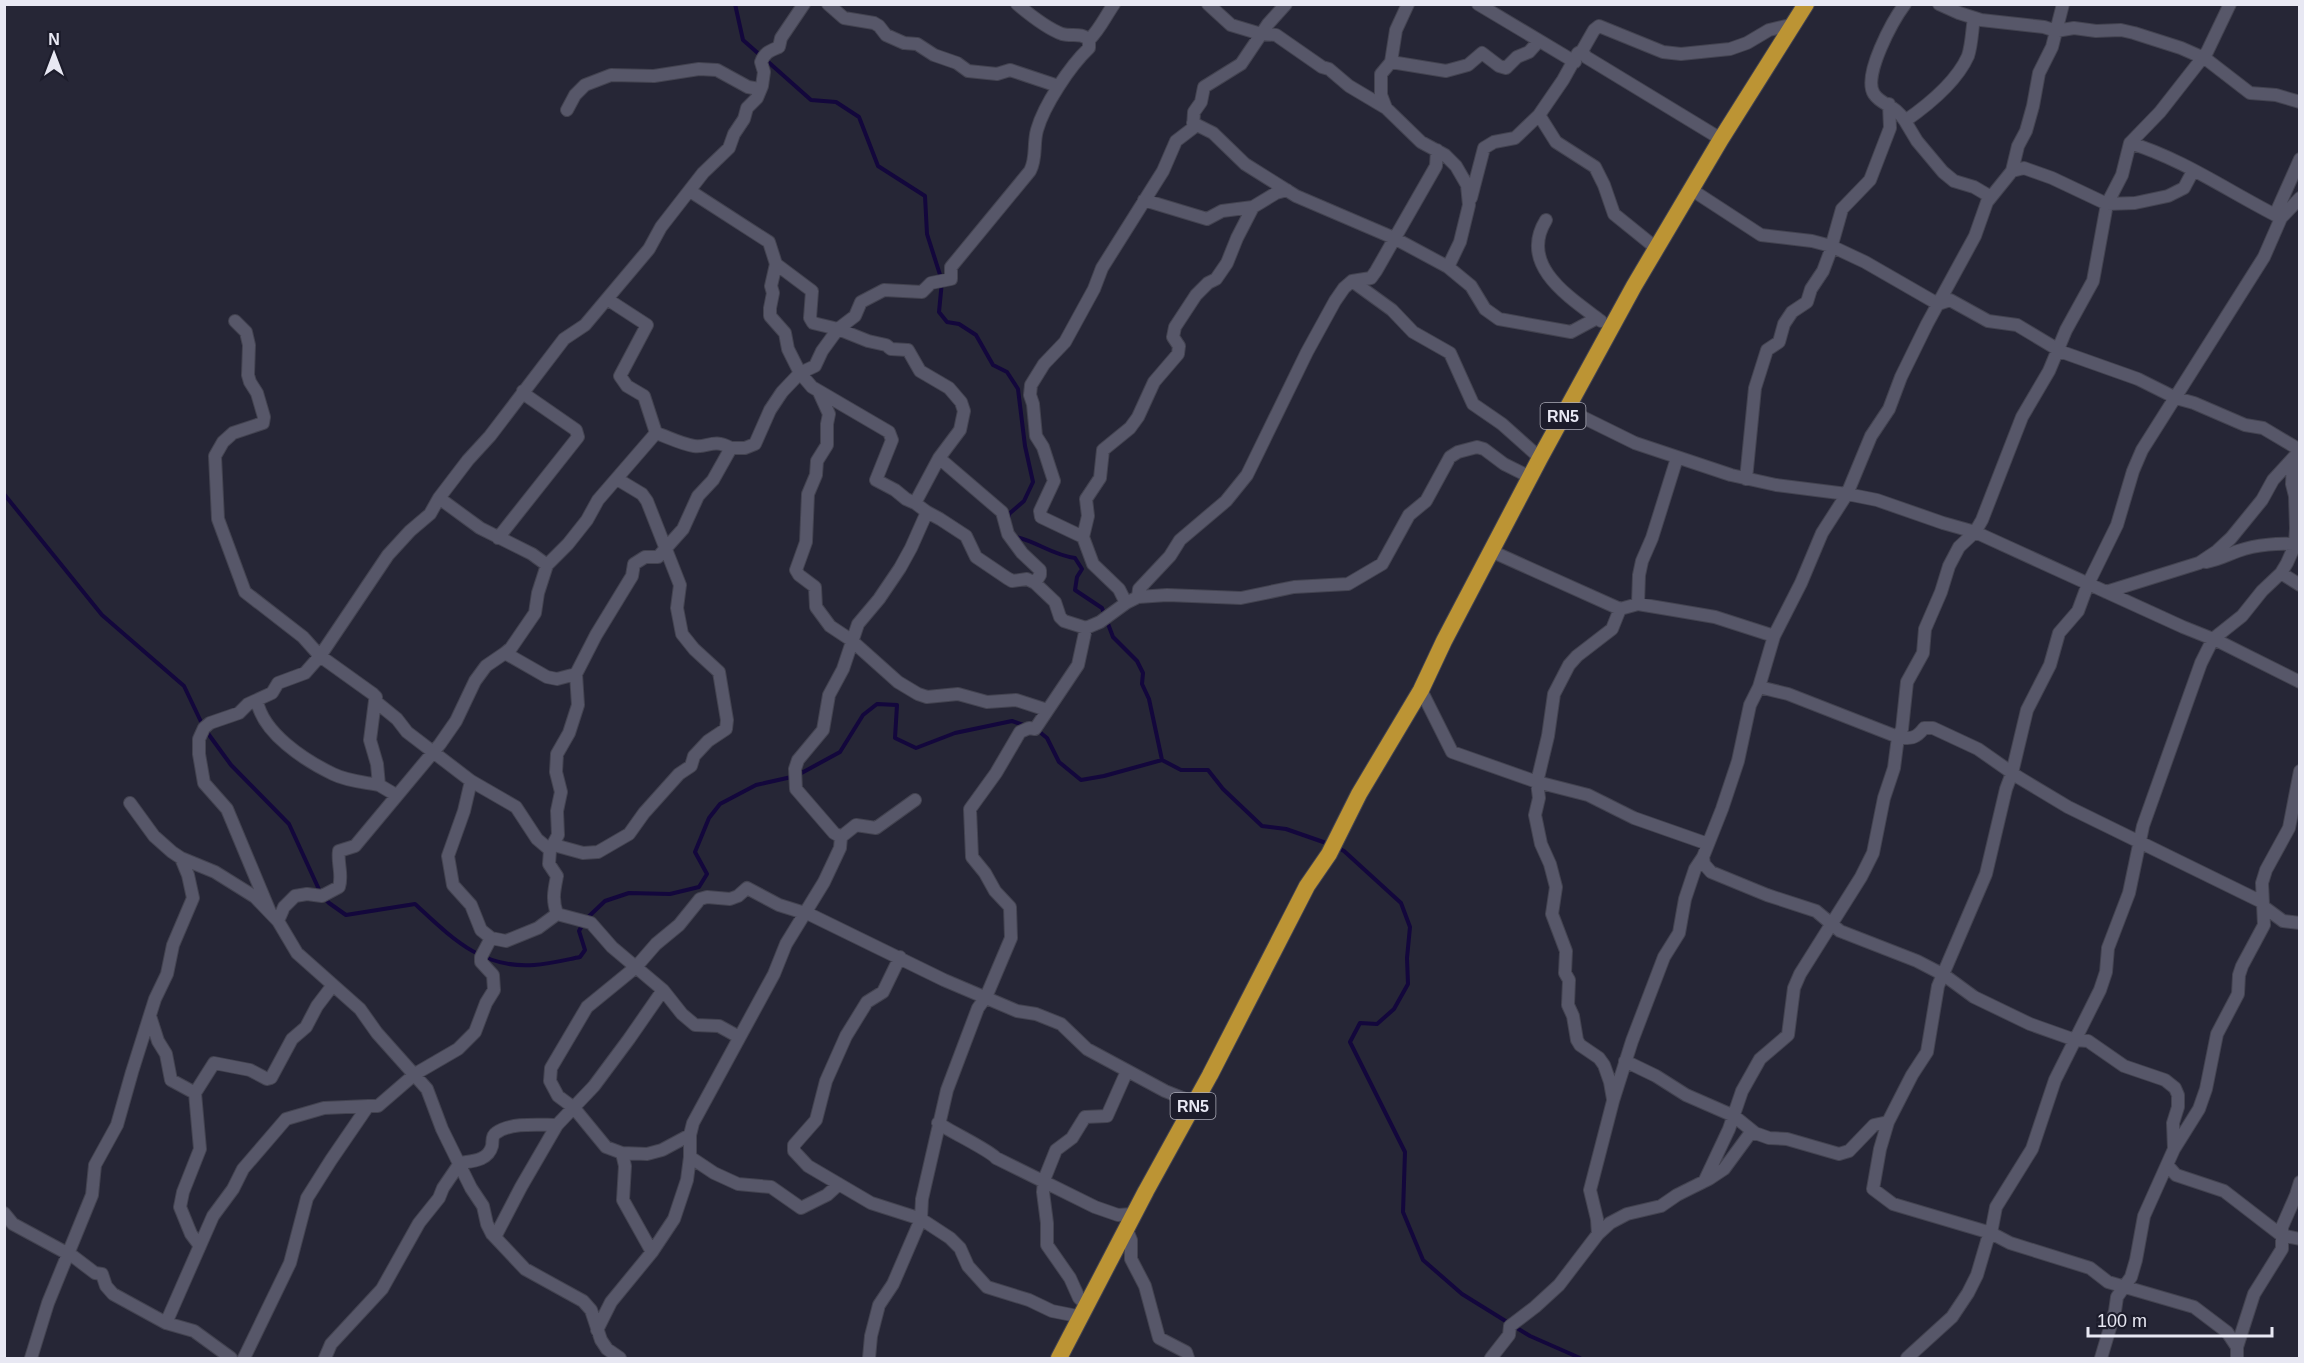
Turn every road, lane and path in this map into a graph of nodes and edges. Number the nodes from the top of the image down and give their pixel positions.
1 (804, 4) edge
2 (828, 4) edge
3 (1017, 4) edge
4 (1114, 4) edge
5 (1208, 4) edge
6 (1286, 4) edge
7 (1408, 4) edge
8 (1478, 4) edge
9 (1806, 4) edge
10 (1905, 4) edge
11 (1939, 4) edge
12 (2063, 4) edge
13 (2230, 4) edge
14 (1974, 18) junction
15 (1795, 24) junction
16 (2056, 31) junction
17 (1261, 34) junction
18 (1089, 40) junction
19 (1538, 42) junction
20 (1582, 51) junction
21 (2201, 58) junction
22 (1391, 62) junction
23 (1575, 62) junction
24 (1058, 86) junction
25 (759, 88) junction
26 (2300, 102) edge
27 (1889, 104) junction
28 (1386, 108) junction
29 (567, 110) dead end
30 (1539, 115) junction
31 (1905, 121) junction
32 (1193, 123) junction
33 (1721, 139) junction
34 (2130, 143) junction
35 (1437, 150) junction
36 (2300, 159) edge
37 (1455, 166) junction
38 (2012, 171) junction
39 (2193, 171) junction
40 (2296, 176) edge
41 (1429, 181) junction
42 (1287, 190) junction
43 (1692, 190) junction
44 (690, 191) junction
45 (1990, 196) junction
46 (2300, 198) edge
47 (1144, 200) junction
48 (2107, 204) junction
49 (1469, 205) junction
50 (1253, 207) junction
51 (2278, 217) junction
52 (1546, 220) dead end
53 (1394, 238) junction
54 (1832, 246) junction
55 (1656, 248) junction
56 (776, 264) junction
57 (1448, 267) junction
58 (1352, 281) junction
59 (607, 299) junction
60 (1938, 304) junction
61 (1597, 318) junction
62 (235, 321) dead end
63 (1611, 328) junction
64 (838, 329) junction
65 (2057, 349) junction
66 (800, 373) junction
67 (523, 391) junction
68 (819, 392) junction
69 (2176, 398) junction
70 (1566, 409) junction
71 (656, 433) junction
72 (731, 448) junction
73 (2299, 448) edge
74 (939, 458) junction
75 (1540, 458) junction
76 (1677, 458) junction
77 (2293, 461) junction
78 (1530, 477) junction
79 (617, 479) junction
80 (1746, 479) junction
81 (1847, 494) junction
82 (439, 498) junction
83 (915, 503) junction
84 (927, 512) junction
85 (1975, 532) junction
86 (1083, 537) junction
87 (498, 538) junction
88 (2297, 545) edge
89 (667, 548) junction
90 (1491, 551) junction
91 (2199, 563) junction
92 (547, 565) junction
93 (2284, 568) junction
94 (2300, 568) edge
95 (1035, 583) junction
96 (2088, 584) junction
97 (2300, 585) edge
98 (2106, 592) junction
99 (1138, 597) junction
100 (1126, 603) junction
101 (1638, 604) junction
102 (1620, 609) junction
103 (1086, 628) junction
104 (1774, 636) junction
105 (2213, 639) junction
106 (851, 640) junction
107 (505, 653) junction
108 (320, 656) junction
109 (576, 674) junction
110 (2300, 682) edge
111 (1759, 687) junction
112 (1421, 690) junction
113 (257, 700) junction
114 (375, 701) junction
115 (1047, 710) junction
116 (1898, 737) junction
117 (433, 751) junction
118 (2300, 771) edge
119 (2012, 772) junction
120 (471, 781) junction
121 (1537, 782) junction
122 (379, 785) junction
123 (396, 795) junction
124 (915, 800) dead end
125 (130, 803) dead end
126 (841, 837) junction
127 (2140, 842) junction
128 (1708, 844) junction
129 (552, 847) junction
130 (1703, 857) junction
131 (181, 858) junction
132 (2263, 905) junction
133 (557, 914) junction
134 (805, 914) junction
135 (274, 916) junction
136 (2283, 921) junction
137 (1831, 923) junction
138 (2300, 923) edge
139 (2264, 925) junction
140 (490, 938) junction
141 (900, 957) junction
142 (636, 967) junction
143 (1944, 975) junction
144 (333, 985) junction
145 (663, 990) junction
146 (987, 997) junction
147 (150, 1016) junction
148 (739, 1037) junction
149 (2075, 1040) junction
150 (1625, 1061) junction
151 (1127, 1071) junction
152 (415, 1074) junction
153 (195, 1093) junction
154 (1613, 1101) junction
155 (1195, 1103) junction
156 (368, 1106) junction
157 (574, 1108) junction
158 (1734, 1116) junction
159 (1888, 1122) junction
160 (938, 1123) junction
161 (557, 1125) junction
162 (1755, 1133) junction
163 (690, 1135) junction
164 (2174, 1149) junction
165 (622, 1153) junction
166 (690, 1157) junction
167 (460, 1163) junction
168 (2168, 1166) junction
169 (1044, 1180) junction
170 (1705, 1180) junction
171 (2300, 1182) edge
172 (839, 1184) junction
173 (4, 1213) edge
174 (921, 1219) junction
175 (1130, 1222) junction
176 (1991, 1233) junction
177 (1598, 1234) junction
178 (2281, 1235) junction
179 (495, 1237) junction
180 (2300, 1239) edge
181 (200, 1246) junction
182 (652, 1252) junction
183 (68, 1254) junction
184 (2126, 1286) junction
185 (1084, 1311) junction
186 (166, 1323) junction
187 (597, 1330) junction
188 (2237, 1353) edge
189 (31, 1359) edge
190 (231, 1359) edge
191 (244, 1359) edge
192 (325, 1359) edge
193 (620, 1359) edge
194 (869, 1359) edge
195 (1059, 1359) edge
196 (1188, 1359) edge
197 (1491, 1359) edge
198 (1907, 1359) edge
199 (2101, 1359) edge

1 - 25 street
2 - 24 street
3 - 18 street
4 - 18 street
5 - 17 street
6 - 17 street
7 - 22 street
8 - 19 street
9 - 15 highway, RN5
10 - 27 street
11 - 14 street
12 - 16 street
13 - 21 street
14 - 16 street
14 - 31 street
15 - 20 street
15 - 33 highway, RN5
16 - 21 street
16 - 38 street
17 - 28 street
17 - 32 street
18 - 24 street
19 - 22 street
19 - 23 street
20 - 23 street
20 - 33 street
21 - 26 street
21 - 34 street
22 - 28 street
23 - 30 street
24 - 64 street
25 - 29 street
25 - 44 street
27 - 31 street
27 - 54 street
28 - 35 street
30 - 49 street
30 - 55 street
31 - 45 street
32 - 42 street
32 - 47 street
33 - 43 highway, RN5
34 - 39 street
34 - 48 street
35 - 37 street
35 - 41 street
36 - 40 street
37 - 41 street
37 - 49 street
38 - 45 street
38 - 48 street
39 - 48 street
39 - 51 street
40 - 51 street
41 - 53 street
42 - 50 street
42 - 53 street
43 - 54 street
43 - 55 highway, RN5
44 - 56 street
44 - 59 street
45 - 60 street
46 - 51 street
47 - 50 street
47 - 86 street
48 - 65 street
49 - 57 street
50 - 86 street
51 - 69 street
52 - 61 street
53 - 57 street
53 - 58 street
54 - 60 street
54 - 80 street
55 - 63 highway, RN5
56 - 64 street
56 - 66 street
57 - 61 street
58 - 75 street
58 - 99 street
59 - 67 street
59 - 71 street
60 - 65 street
60 - 81 street
61 - 63 street
62 - 108 street
63 - 70 highway, RN5
64 - 66 street
64 - 74 street
65 - 69 street
65 - 85 street
66 - 68 street
66 - 72 street
67 - 82 street
67 - 87 street
68 - 83 street
68 - 106 street
69 - 73 street
69 - 96 street
70 - 75 highway, RN5
70 - 76 street
71 - 72 street
71 - 79 street
72 - 89 street
73 - 77 street
74 - 83 street
74 - 95 street
75 - 78 highway, RN5
76 - 80 street
76 - 101 street
77 - 88 street
77 - 91 street
78 - 90 highway, RN5
78 - 99 street
79 - 89 street
79 - 92 street
80 - 81 street
81 - 85 street
81 - 104 street
82 - 87 street
82 - 108 street
83 - 84 street
84 - 95 street
84 - 106 street
85 - 96 street
85 - 116 street
86 - 100 street
87 - 92 street
88 - 91 street
88 - 93 street
89 - 109 street
89 - 129 street
90 - 102 street
90 - 112 highway, RN5
91 - 98 street
92 - 107 street
93 - 94 street
93 - 97 street
93 - 105 street
95 - 103 street
96 - 98 street
96 - 119 street
98 - 105 street
99 - 100 street
100 - 103 street
101 - 102 street
101 - 104 street
102 - 121 street
103 - 115 street
104 - 111 street
105 - 110 street
105 - 127 street
106 - 115 street
106 - 126 street
107 - 109 street
107 - 117 street
108 - 113 street
108 - 114 street
109 - 129 street
111 - 116 street
111 - 128 street
112 - 121 street
112 - 155 highway, RN5
113 - 122 street
113 - 135 street
114 - 117 street
114 - 122 street
115 - 146 street
116 - 119 street
116 - 137 street
117 - 120 street
117 - 123 street
118 - 132 street
119 - 127 street
119 - 143 street
120 - 129 street
120 - 140 street
121 - 128 street
121 - 154 street
122 - 123 street
123 - 135 street
124 - 126 street
125 - 131 street
126 - 134 street
127 - 132 street
127 - 149 street
128 - 130 street
129 - 133 street
130 - 137 street
130 - 150 street
131 - 135 street
131 - 147 street
132 - 136 street
132 - 139 street
133 - 140 street
133 - 142 street
134 - 141 street
134 - 142 street
134 - 148 street
135 - 144 street
136 - 138 street
136 - 139 street
137 - 143 street
137 - 158 street
139 - 164 street
140 - 152 street
141 - 146 street
141 - 172 street
142 - 145 street
142 - 157 street
143 - 149 street
143 - 159 street
144 - 152 street
144 - 153 street
145 - 148 street
145 - 157 street
146 - 151 street
146 - 160 street
147 - 153 street
147 - 183 street
148 - 163 street
149 - 164 street
149 - 176 street
150 - 154 street
150 - 158 street
151 - 155 street
151 - 169 street
152 - 156 street
152 - 167 street
153 - 181 street
154 - 177 street
155 - 175 highway, RN5
156 - 181 street
156 - 191 street
157 - 161 street
157 - 165 street
158 - 162 street
158 - 170 street
159 - 162 street
159 - 176 street
160 - 169 street
160 - 174 street
161 - 167 street
161 - 179 street
162 - 170 street
163 - 165 street
163 - 166 street
164 - 168 street
165 - 182 street
166 - 172 street
166 - 182 street
167 - 179 street
167 - 192 street
168 - 178 street
168 - 184 street
169 - 175 street
169 - 185 street
170 - 177 street
171 - 178 street
172 - 174 street
173 - 183 street
174 - 185 street
174 - 194 street
175 - 185 highway, RN5
175 - 196 street
176 - 184 street
176 - 198 street
177 - 197 street
178 - 180 street
178 - 188 street
179 - 187 street
181 - 186 street
182 - 187 street
183 - 186 street
183 - 189 street
184 - 188 street
184 - 199 street
185 - 195 highway, RN5
186 - 190 street
187 - 193 street

